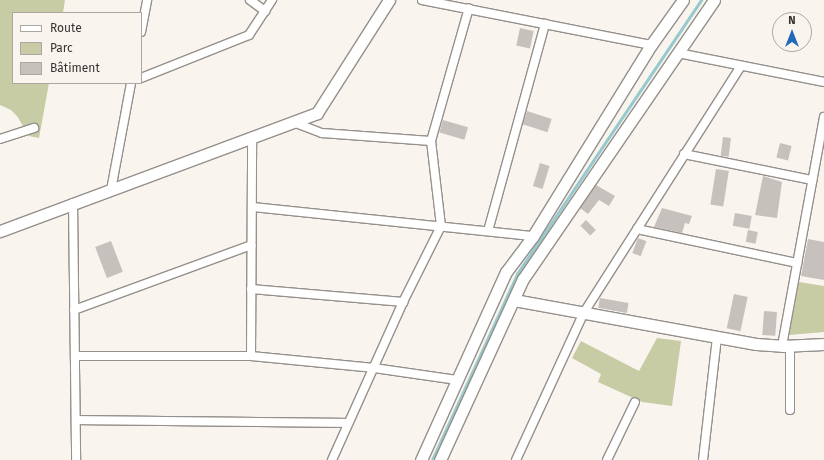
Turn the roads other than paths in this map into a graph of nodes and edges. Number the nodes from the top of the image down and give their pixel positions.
1 (147, 0) edge
2 (250, 0) edge
3 (272, 0) edge
4 (389, 0) edge
5 (422, 0) edge
6 (683, 0) edge
7 (714, 0) edge
8 (469, 8) junction
9 (265, 11) junction
10 (545, 24) junction
11 (142, 27) edge
12 (651, 46) junction
13 (678, 54) junction
14 (741, 66) junction
15 (142, 78) edge
16 (824, 82) edge
17 (131, 84) edge
18 (824, 117) edge
19 (293, 122) junction
20 (34, 128) dead end
21 (252, 138) junction
22 (0, 139) edge
23 (431, 141) junction
24 (684, 154) junction
25 (812, 180) junction
26 (111, 190) junction
27 (73, 204) junction
28 (252, 207) junction
29 (441, 226) junction
30 (636, 229) junction
31 (0, 231) edge
32 (488, 231) junction
33 (533, 236) junction
34 (252, 245) junction
35 (796, 263) junction
36 (252, 289) junction
37 (514, 300) junction
38 (403, 302) junction
39 (74, 310) junction
40 (583, 314) junction
41 (717, 337) junction
42 (824, 344) edge
43 (786, 346) junction
44 (75, 356) junction
45 (251, 356) junction
46 (374, 368) junction
47 (457, 380) junction
48 (635, 402) dead end
49 (790, 410) dead end
50 (76, 420) junction
51 (348, 423) junction
52 (76, 460) edge
53 (332, 460) edge
54 (421, 460) edge
55 (440, 460) edge
56 (516, 460) edge
57 (607, 460) edge
58 (703, 460) edge

1 - 11 street
2 - 9 street
3 - 9 street
4 - 19 street
5 - 8 street
6 - 12 street
7 - 13 street
8 - 10 street
8 - 23 street
9 - 15 street
10 - 12 street
10 - 32 street
12 - 33 street
13 - 14 street
13 - 37 street
14 - 16 street
14 - 24 street
17 - 26 street
18 - 25 street
19 - 21 street
19 - 23 street
20 - 22 street
21 - 26 street
21 - 28 street
23 - 29 street
24 - 25 street
24 - 30 street
25 - 35 street
26 - 27 street
27 - 31 street
27 - 39 street
28 - 29 street
28 - 34 street
29 - 32 street
29 - 38 street
30 - 35 street
30 - 40 street
32 - 33 street
33 - 47 street
34 - 36 street
34 - 39 street
35 - 43 street
36 - 38 street
36 - 45 street
37 - 40 street
37 - 55 street
38 - 46 street
39 - 44 street
40 - 41 street
40 - 56 street
41 - 43 street
41 - 58 street
42 - 43 street
43 - 49 street
44 - 45 street
44 - 50 street
45 - 46 street
46 - 47 street
46 - 51 street
47 - 54 street
48 - 57 street
50 - 51 street
50 - 52 street
51 - 53 street

